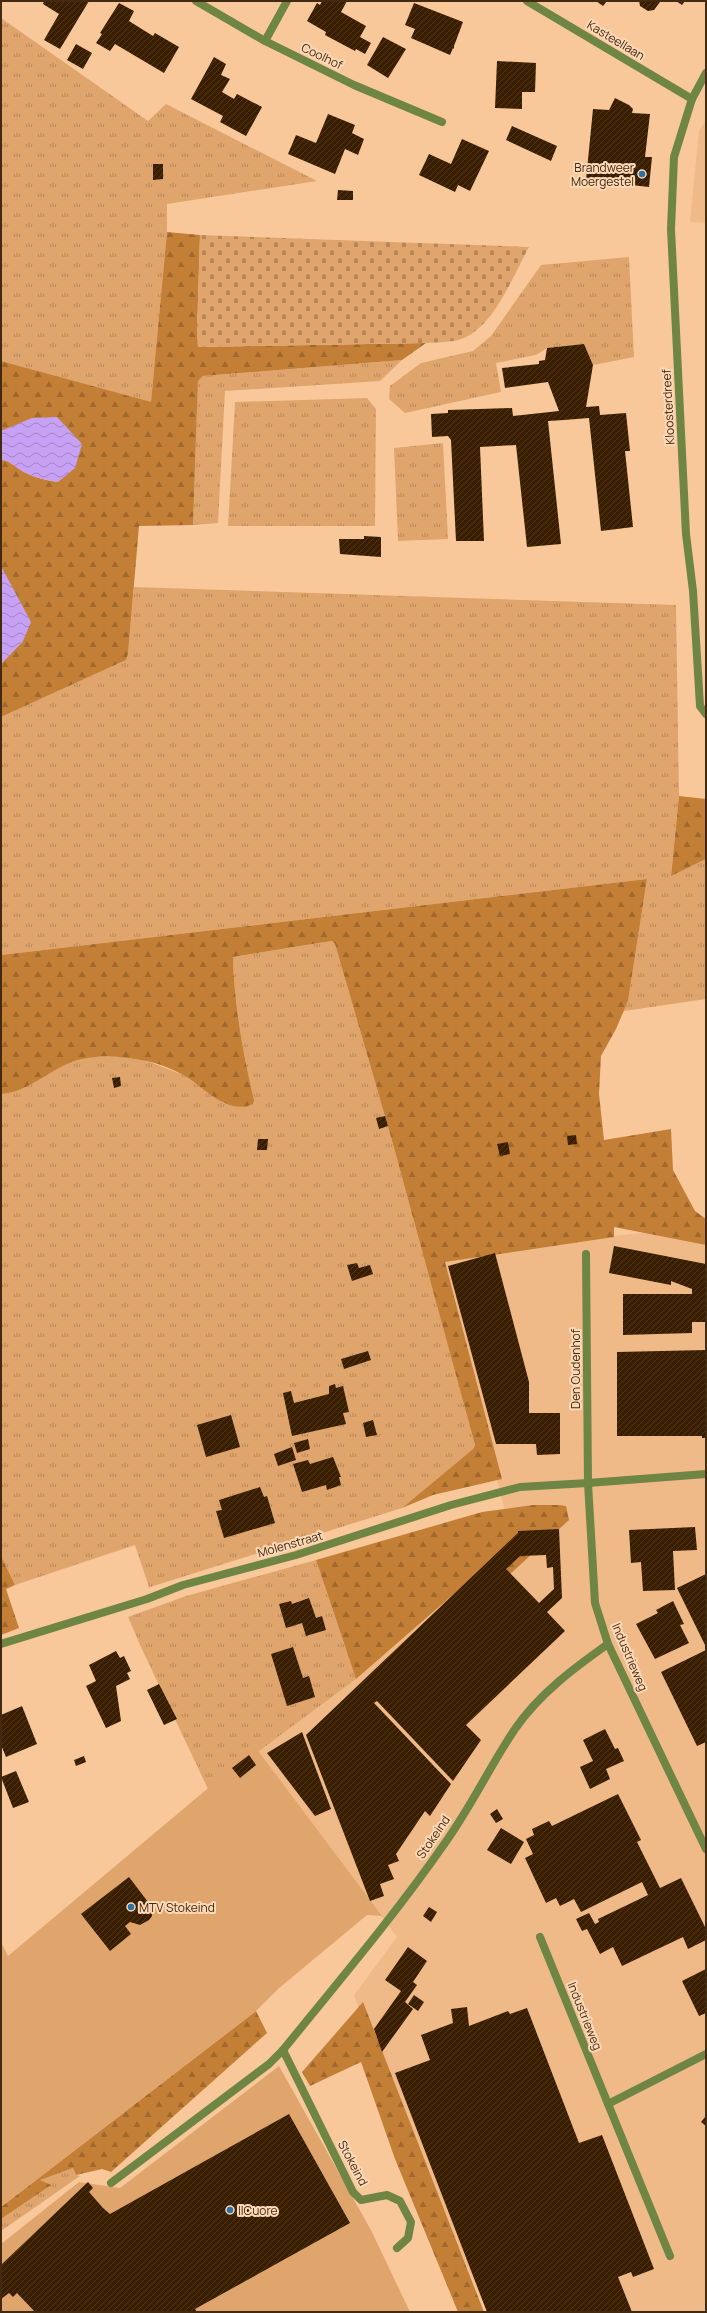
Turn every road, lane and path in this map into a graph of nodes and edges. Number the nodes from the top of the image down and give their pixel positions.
1 (196, 1) edge
2 (287, 1) edge
3 (527, 1) edge
4 (265, 41) junction
5 (706, 72) edge
6 (692, 99) junction
7 (442, 122) dead end
8 (706, 714) edge
9 (586, 1254) dead end
10 (706, 1474) edge
11 (588, 1483) junction
12 (1, 1644) edge
13 (608, 1644) junction
14 (706, 1849) edge
15 (540, 1937) dead end
16 (283, 2050) junction
17 (706, 2054) edge
18 (608, 2104) junction
19 (111, 2183) dead end
20 (397, 2248) dead end
21 (670, 2256) dead end

1 - 4 street, Coolhof
2 - 4 street
3 - 6 street, Kasteellaan
4 - 7 street, Coolhof
5 - 6 street, Kloosterdreef
6 - 8 street, Kloosterdreef
9 - 11 street, Den Oudenhof
10 - 11 street
11 - 12 street, Molenstraat
11 - 13 street, Industrieweg
13 - 14 street, Industrieweg
13 - 16 street, Stokeind
15 - 18 street, Industrieweg
16 - 19 street, Stokeind
16 - 20 street, Stokeind
17 - 18 street
18 - 21 street, Industrieweg

